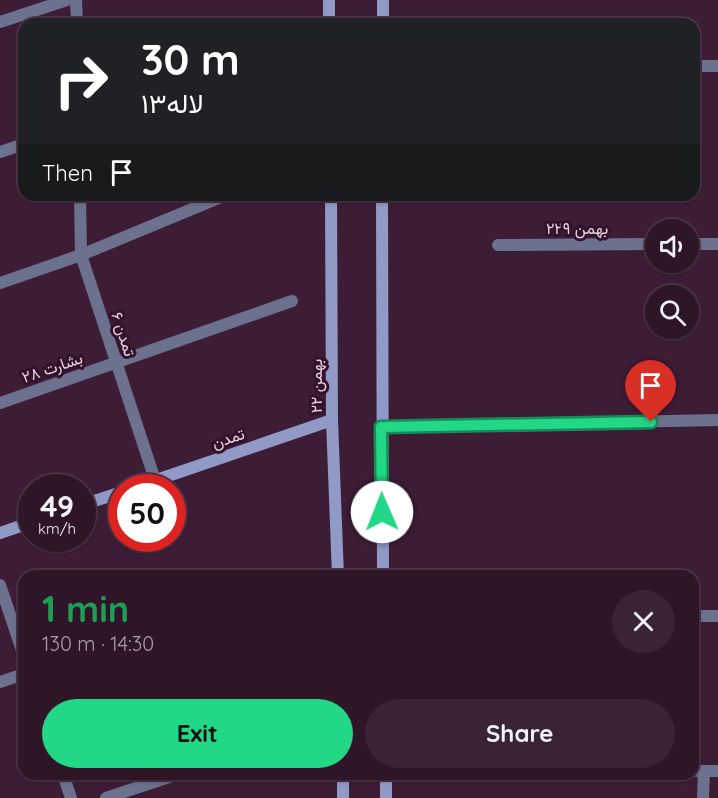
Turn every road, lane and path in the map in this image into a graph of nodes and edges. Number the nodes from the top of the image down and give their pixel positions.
1 (66, 0) edge
2 (76, 0) edge
3 (329, 0) edge
4 (383, 0) edge
5 (77, 18) edge
6 (329, 18) edge
7 (383, 18) edge
8 (0, 22) edge
9 (700, 66) edge
10 (718, 66) edge
11 (18, 146) edge
12 (0, 152) edge
13 (80, 201) edge
14 (211, 201) edge
15 (331, 201) edge
16 (382, 201) edge
17 (645, 244) edge
18 (699, 244) edge
19 (718, 244) edge
20 (498, 245) dead end
21 (81, 255) junction
22 (0, 283) edge
23 (292, 301) dead end
24 (116, 362) junction
25 (0, 403) edge
26 (333, 420) junction
27 (718, 420) edge
28 (381, 427) junction
29 (153, 474) edge
30 (173, 474) edge
31 (18, 527) edge
32 (0, 533) edge
33 (339, 570) edge
34 (383, 570) edge
35 (0, 585) edge
36 (699, 615) edge
37 (718, 616) edge
38 (18, 638) edge
39 (18, 676) edge
40 (0, 682) edge
41 (699, 771) edge
42 (718, 771) edge
43 (699, 776) edge
44 (65, 780) edge
45 (160, 780) edge
46 (343, 780) edge
47 (386, 780) edge
48 (71, 798) edge
49 (106, 798) edge
50 (343, 798) edge
51 (386, 798) edge
52 (703, 798) edge

1 - 8 street
2 - 5 street
3 - 6 main road
4 - 7 main road
9 - 10 street
11 - 12 street
13 - 21 street, تمدن ۶
14 - 21 street
15 - 26 main road, ۲۲ بهمن
16 - 28 main road
17 - 20 street, ۲۲بهمن ۹
18 - 19 street
21 - 22 street
21 - 24 street, تمدن ۶
23 - 24 street, بشارت ۲۸
24 - 25 street, بشارت ۲۸
24 - 29 street, تمدن ۶
26 - 30 main road, تمدن
26 - 33 main road, ۲۲ بهمن
27 - 28 street
28 - 34 main road
31 - 32 main road
35 - 38 street
36 - 37 street
39 - 40 street
41 - 42 street
43 - 52 street
44 - 48 street
45 - 49 street
46 - 50 main road
47 - 51 main road

